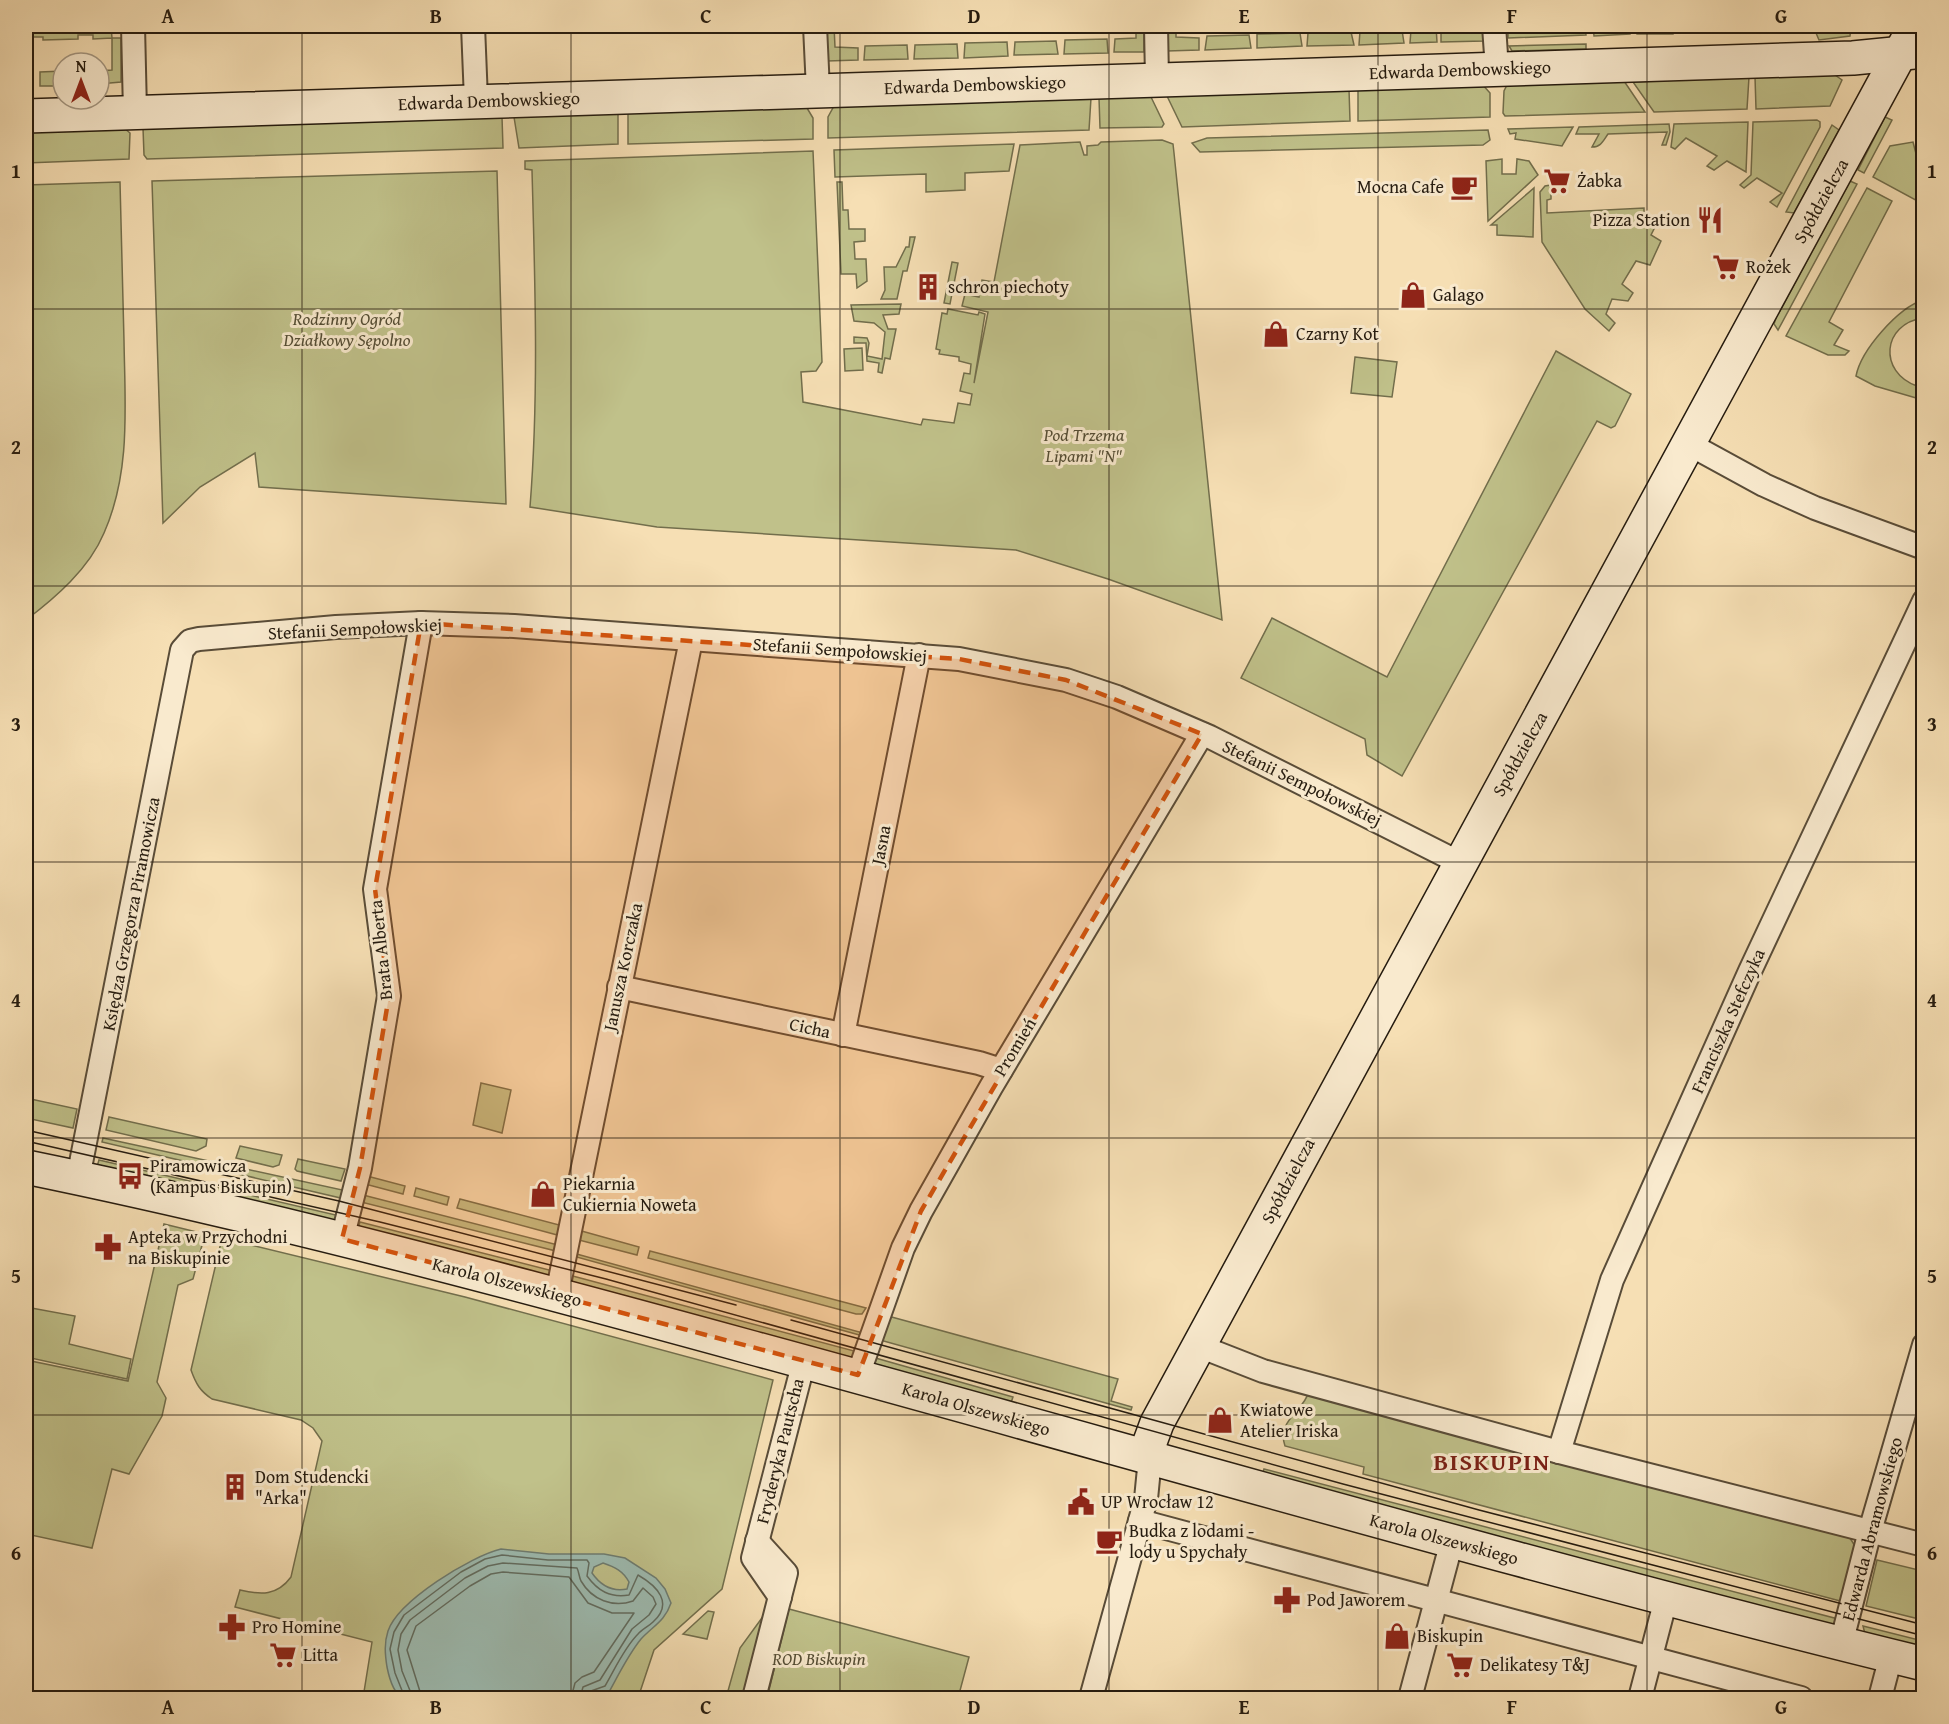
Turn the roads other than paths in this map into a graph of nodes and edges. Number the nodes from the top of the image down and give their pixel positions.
1 (133, 26) edge
2 (473, 26) edge
3 (814, 26) edge
4 (1156, 26) edge
5 (1494, 26) edge
6 (1913, 43) edge
7 (1497, 69) junction
8 (1158, 79) junction
9 (818, 90) junction
10 (476, 100) junction
11 (135, 112) junction
12 (26, 116) edge
13 (1689, 444) junction
14 (1923, 548) edge
15 (1923, 601) edge
16 (421, 623) junction
17 (691, 640) junction
18 (182, 650) joint
19 (919, 655) junction
20 (1202, 734) junction
21 (1460, 863) junction
22 (619, 987) junction
23 (843, 1035) junction
24 (1001, 1070) junction
25 (26, 1167) edge
26 (78, 1178) junction
27 (342, 1239) junction
28 (556, 1294) junction
29 (1923, 1345) edge
30 (1199, 1346) junction
31 (804, 1361) junction
32 (858, 1375) junction
33 (1559, 1452) junction
34 (1150, 1458) junction
35 (1140, 1521) junction
36 (1870, 1531) junction
37 (1452, 1541) junction
38 (1923, 1545) edge
39 (1666, 1599) junction
40 (1436, 1602) junction
41 (1841, 1644) junction
42 (1891, 1656) junction
43 (1650, 1660) junction
44 (1923, 1664) edge
45 (754, 1698) edge
46 (1091, 1698) edge
47 (1410, 1698) edge
48 (1640, 1698) edge
49 (1801, 1698) edge
50 (1880, 1698) edge

1 - 11 street
2 - 10 street
3 - 9 street
4 - 8 street
5 - 7 street
6 - 7 street, Edwarda Dembowskiego
6 - 13 street, Spółdzielcza
7 - 8 street, Edwarda Dembowskiego
8 - 9 street, Edwarda Dembowskiego
9 - 10 street, Edwarda Dembowskiego
10 - 11 street, Edwarda Dembowskiego
11 - 12 street, Edwarda Dembowskiego
13 - 14 street
13 - 21 street, Spółdzielcza
15 - 33 street, Franciszka Stefczyka
16 - 17 street, Stefanii Sempołowskiej
16 - 18 street, Stefanii Sempołowskiej
16 - 27 street, Brata Alberta
17 - 19 street, Stefanii Sempołowskiej
17 - 22 street, Janusza Korczaka
18 - 26 street, Księdza Grzegorza Piramowicza
19 - 20 street, Stefanii Sempołowskiej
19 - 23 street, Jasna
20 - 21 street, Stefanii Sempołowskiej
20 - 24 street, Promień
21 - 30 street, Spółdzielcza
22 - 23 street, Cicha
22 - 28 street, Janusza Korczaka
23 - 24 street, Cicha
24 - 32 street, Promień
25 - 26 street, Karola Olszewskiego
26 - 27 street, Karola Olszewskiego
27 - 28 street, Karola Olszewskiego
28 - 31 street, Karola Olszewskiego
29 - 36 street, Edwarda Abramowskiego
30 - 33 street
30 - 34 street, Spółdzielcza
31 - 32 street, Karola Olszewskiego
31 - 45 street, Fryderyka Pautscha
32 - 34 street, Karola Olszewskiego
33 - 36 street
34 - 35 street
34 - 37 street, Karola Olszewskiego
35 - 40 street
35 - 46 street
36 - 38 street
36 - 41 street, Edwarda Abramowskiego
37 - 39 street, Karola Olszewskiego
37 - 40 street
39 - 41 street, Karola Olszewskiego
39 - 43 street
40 - 43 street
40 - 47 street
41 - 42 street, Karola Olszewskiego
42 - 44 street, Karola Olszewskiego
42 - 50 street
43 - 48 street
43 - 49 street

